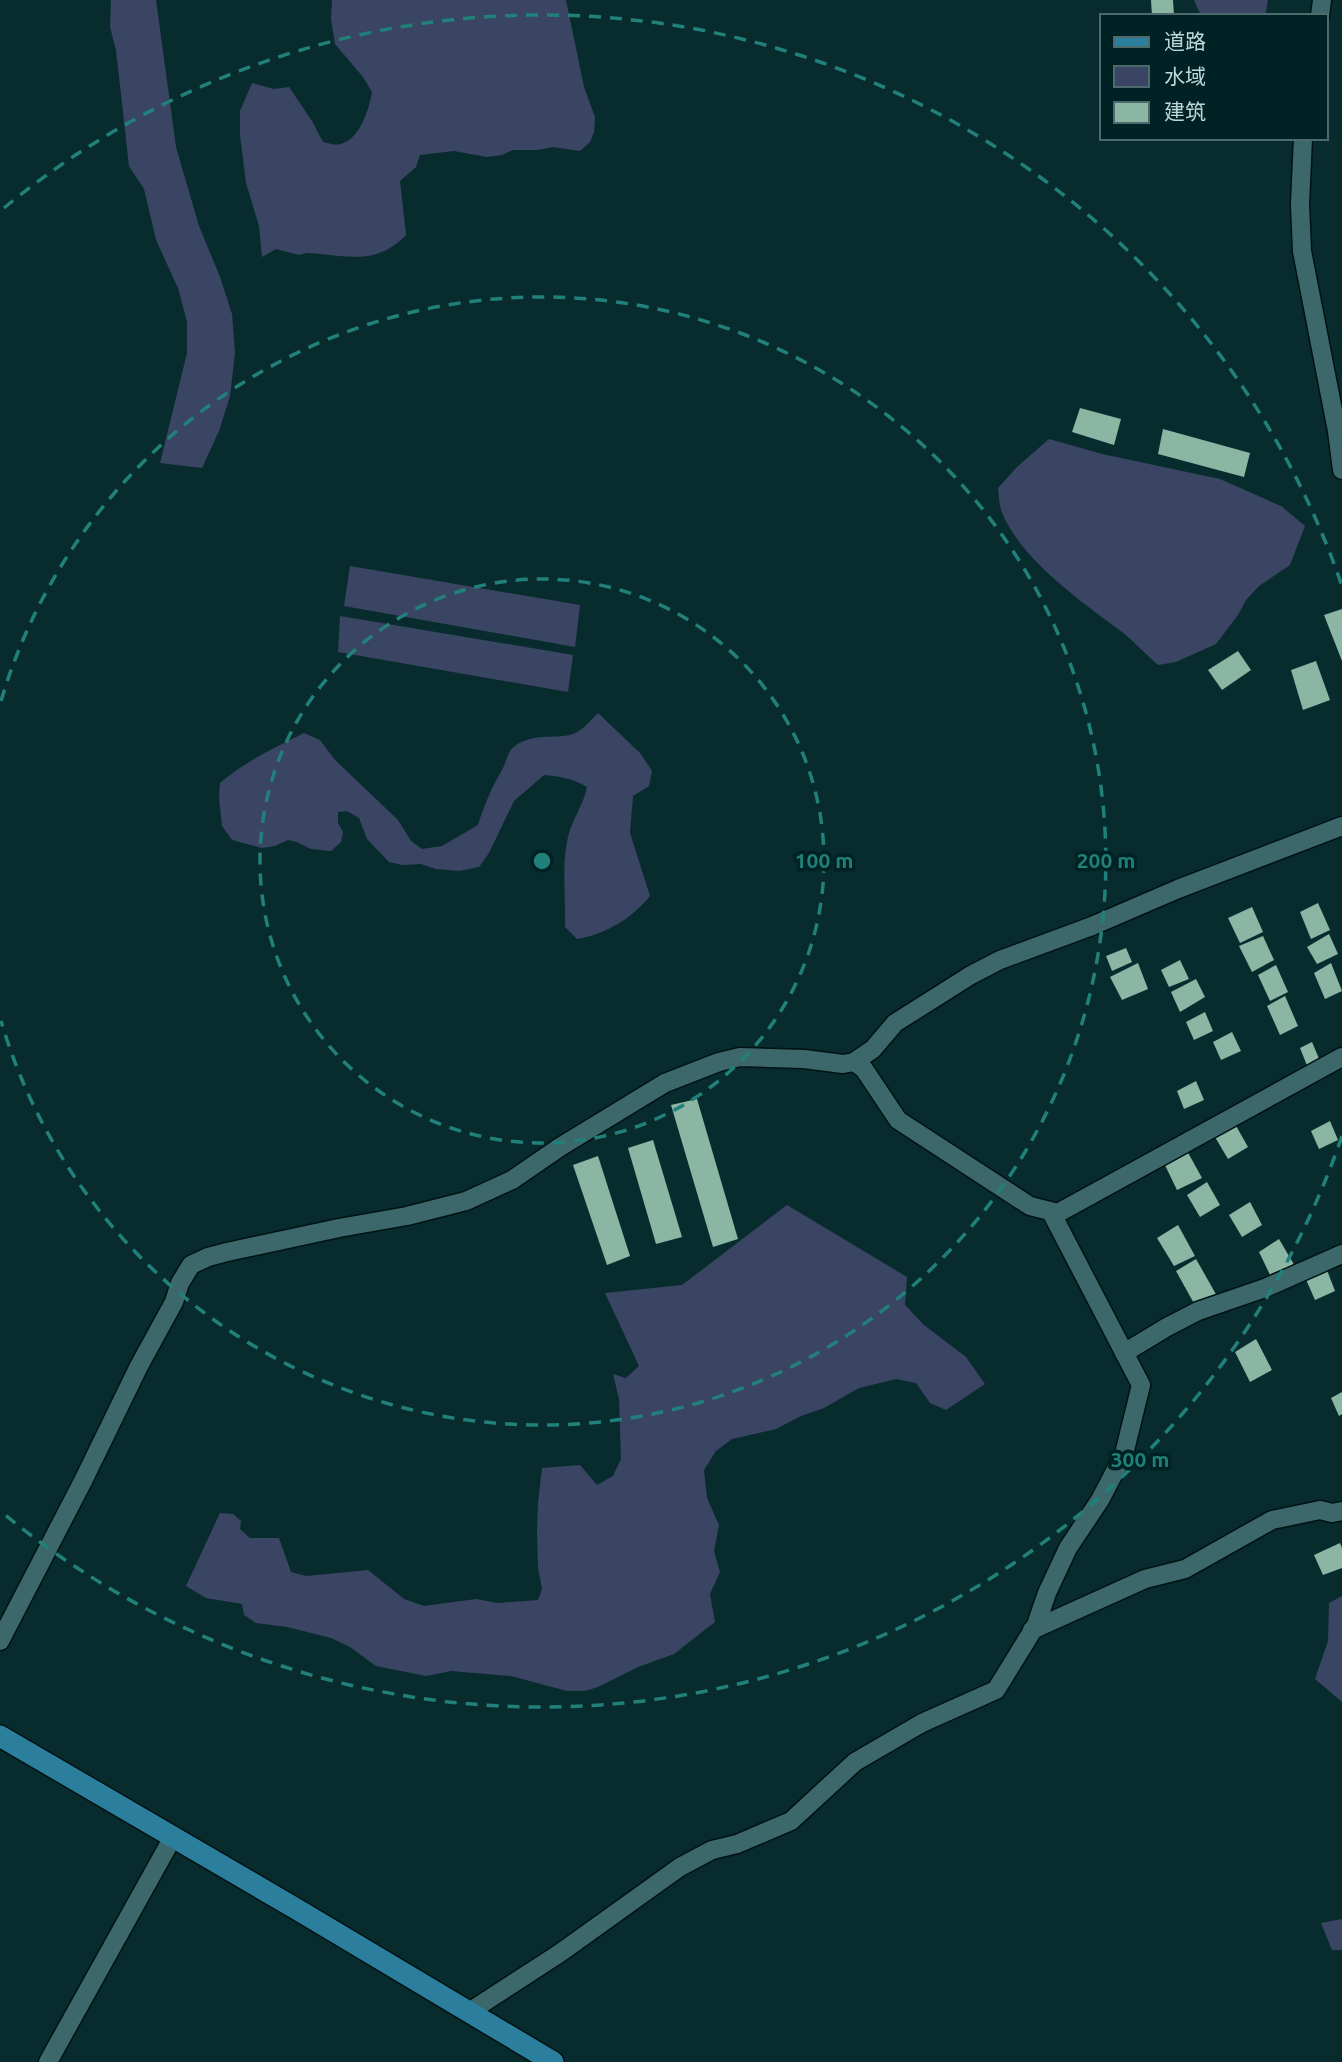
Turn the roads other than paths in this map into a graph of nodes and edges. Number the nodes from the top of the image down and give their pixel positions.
1 (1303, 140) edge
2 (1342, 470) edge
3 (1342, 826) edge
4 (1342, 1057) edge
5 (854, 1062) junction
6 (1051, 1212) junction
7 (1342, 1254) edge
8 (1124, 1353) junction
9 (1342, 1511) edge
10 (1032, 1630) junction
11 (0, 1641) edge
12 (0, 1735) edge
13 (173, 1837) junction
14 (469, 2012) junction
15 (48, 2062) edge
16 (553, 2062) edge

1 - 2 street
3 - 5 street
4 - 6 street
5 - 6 street
5 - 11 street
6 - 8 street
7 - 8 street
8 - 10 street
9 - 10 street
10 - 14 street
12 - 13 main road
13 - 14 main road
13 - 15 street
14 - 16 main road

